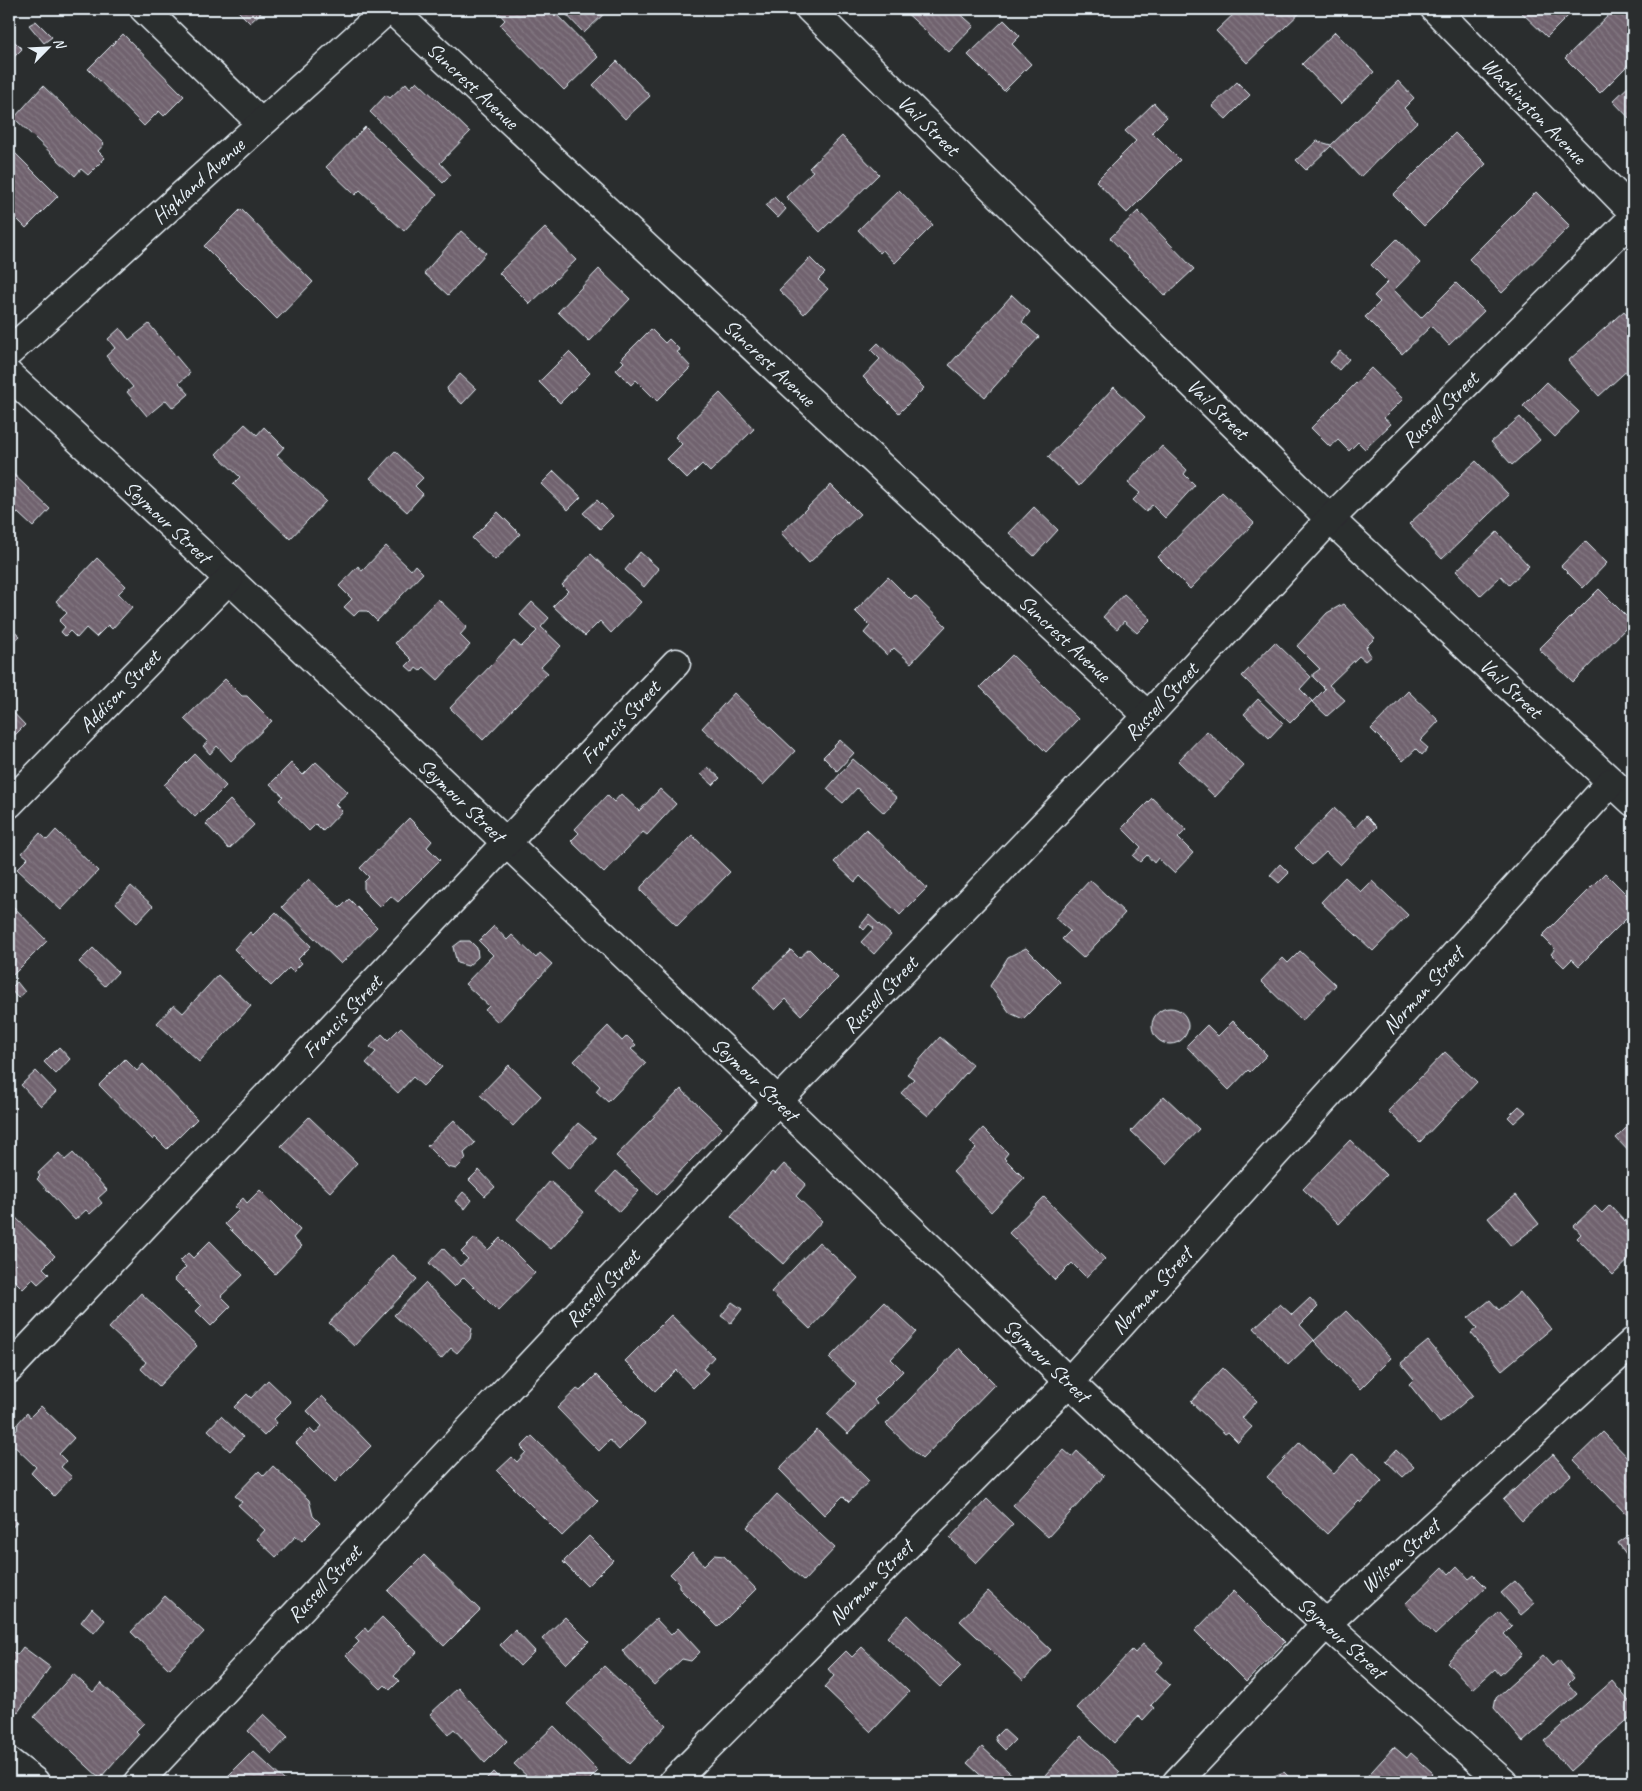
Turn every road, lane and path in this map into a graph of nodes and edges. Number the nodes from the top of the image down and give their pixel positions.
1 (144, 9) edge
2 (389, 9) edge
3 (810, 9) edge
4 (1435, 9) edge
5 (261, 123) junction
6 (1633, 212) edge
7 (1633, 218) edge
8 (9, 352) edge
9 (9, 375) edge
10 (1330, 520) junction
11 (229, 579) junction
12 (676, 663) dead end
13 (1148, 716) junction
14 (1611, 782) junction
15 (1633, 802) edge
16 (9, 804) edge
17 (506, 843) junction
18 (778, 1101) junction
19 (1633, 1342) edge
20 (9, 1369) edge
21 (1069, 1382) junction
22 (1326, 1624) junction
23 (9, 1762) edge
24 (35, 1782) edge
25 (138, 1782) edge
26 (673, 1782) edge
27 (1177, 1782) edge
28 (1503, 1782) edge

1 - 5 street
2 - 5 street, Highland Avenue
2 - 13 street, Suncrest Avenue
3 - 10 street, Vail Street
4 - 6 street, Washington Avenue
5 - 8 street, Highland Avenue
7 - 10 street, Russell Street
9 - 11 street, Seymour Street
10 - 13 street, Russell Street
10 - 14 street, Vail Street
11 - 16 street, Addison Street
11 - 17 street, Seymour Street
12 - 17 street, Francis Street
13 - 18 street, Russell Street
14 - 15 street, Vail Street
14 - 21 street, Norman Street
17 - 18 street, Seymour Street
17 - 20 street, Francis Street
18 - 21 street, Seymour Street
18 - 25 street, Russell Street
19 - 22 street, Wilson Street
21 - 22 street, Seymour Street
21 - 26 street, Norman Street
22 - 27 street, Wilson Street
22 - 28 street, Seymour Street
23 - 24 street

